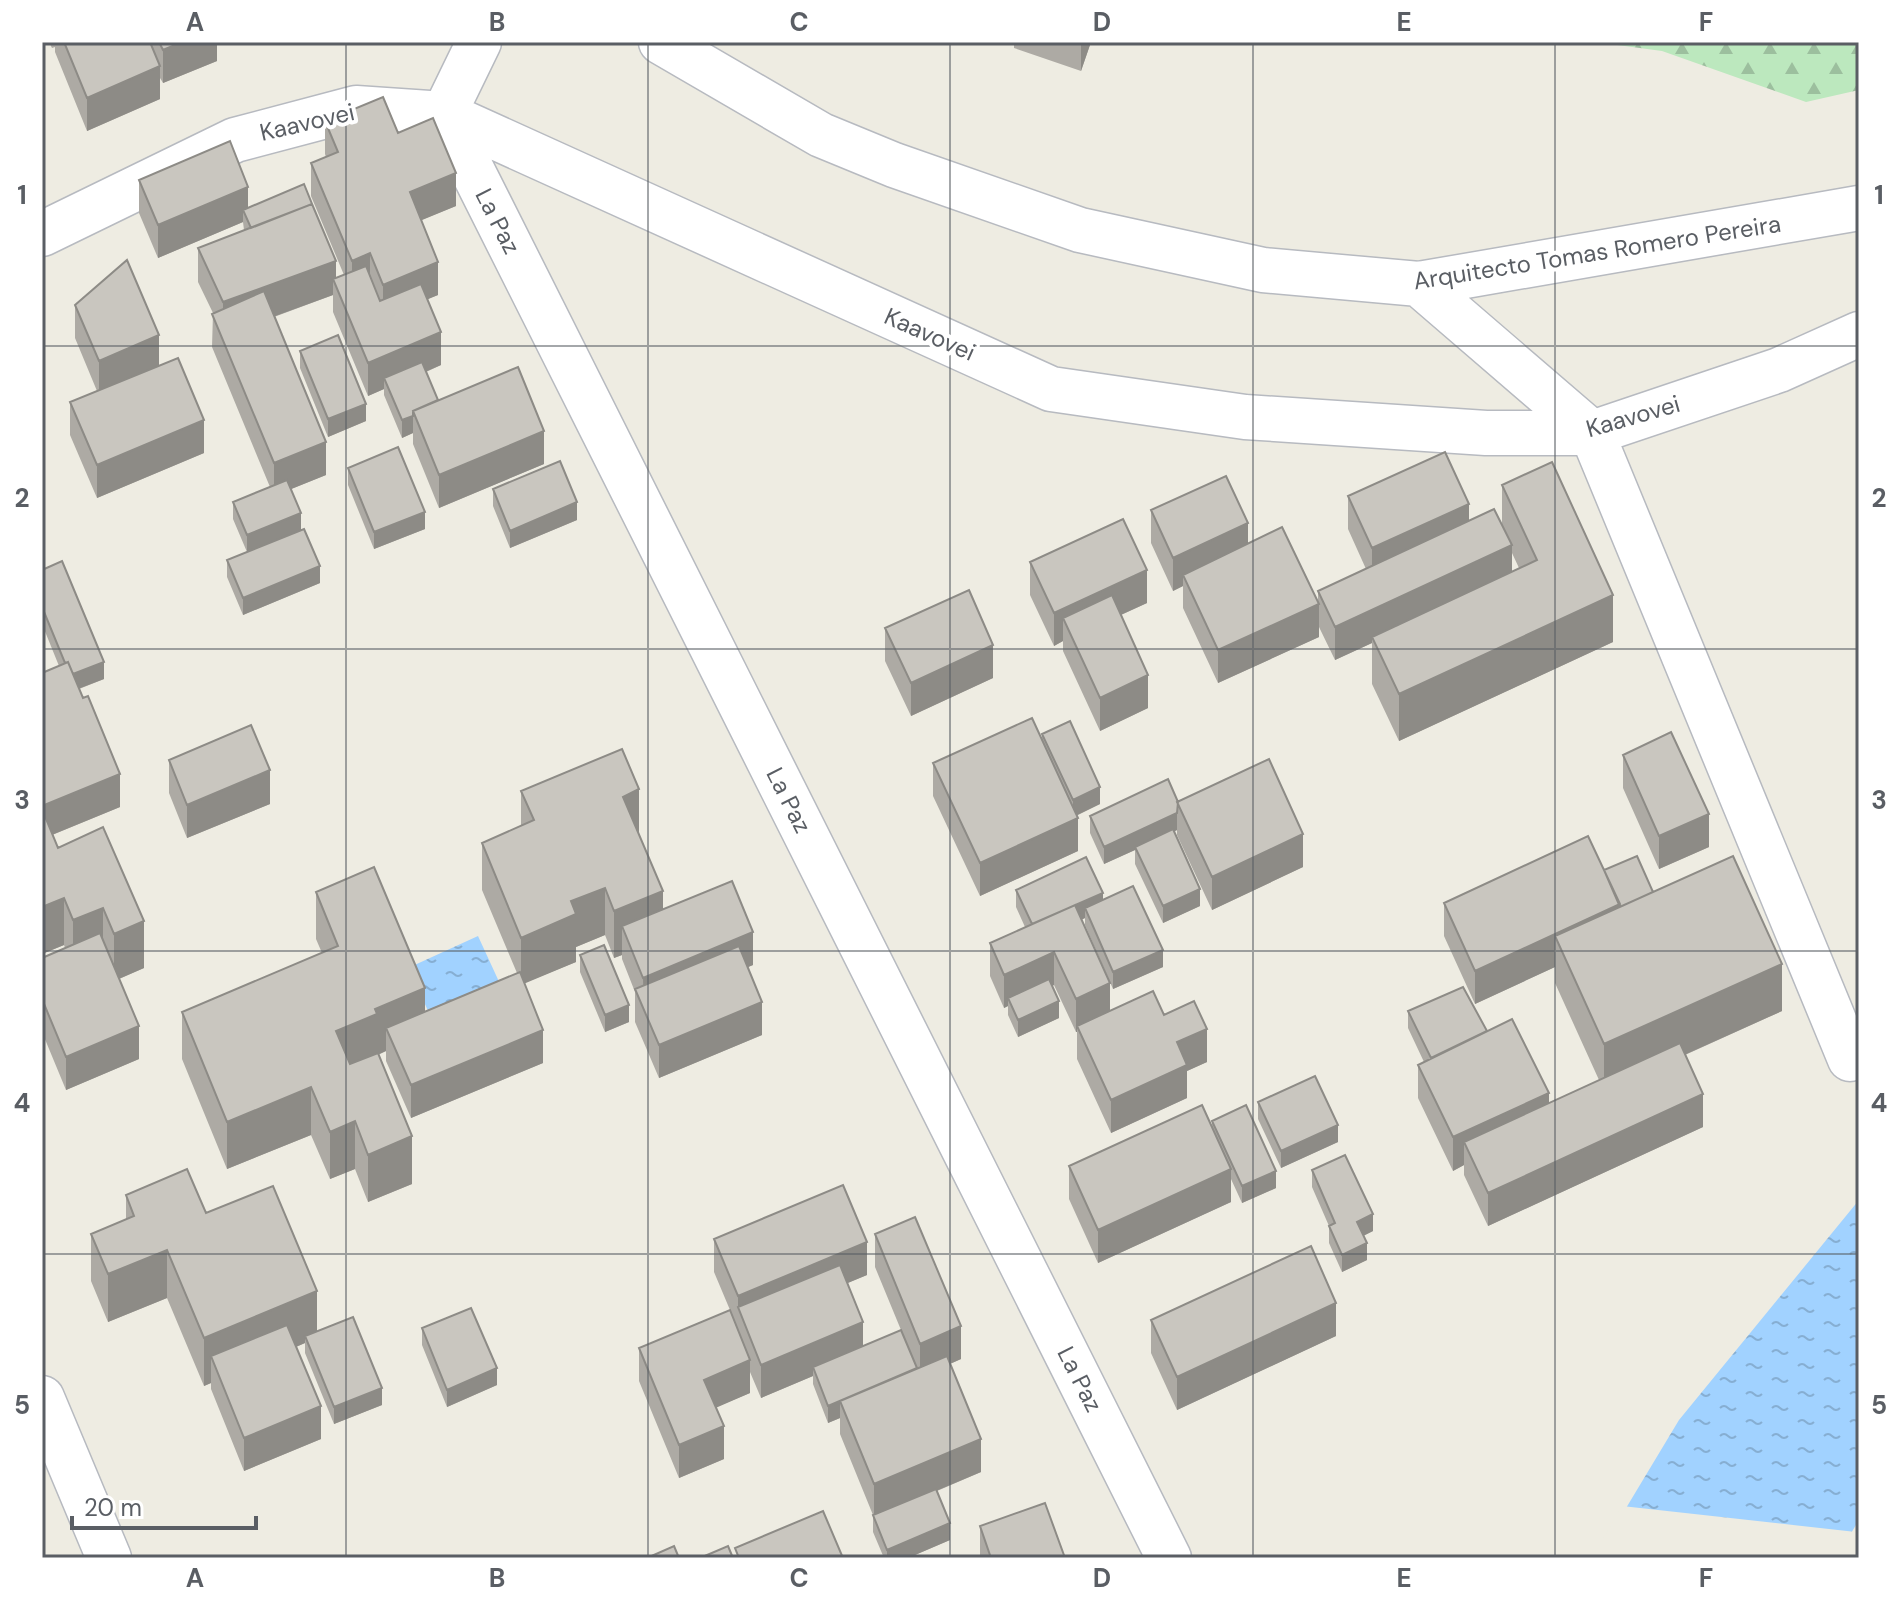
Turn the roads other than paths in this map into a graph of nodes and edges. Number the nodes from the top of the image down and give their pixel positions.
1 (479, 42) edge
2 (661, 42) edge
3 (444, 114) junction
4 (1859, 208) edge
5 (42, 234) edge
6 (1419, 284) junction
7 (1859, 334) edge
8 (1592, 433) junction
9 (1850, 1059) dead end
10 (42, 1398) edge
11 (109, 1558) edge
12 (1169, 1558) edge

1 - 3 street
2 - 6 street, Arquitecto Tomas Romero Pereira
3 - 5 street, Kaavovei
3 - 8 street, Kaavovei
3 - 12 street, La Paz
4 - 6 street, Arquitecto Tomas Romero Pereira
6 - 8 street
7 - 8 street, Kaavovei
8 - 9 street
10 - 11 street

